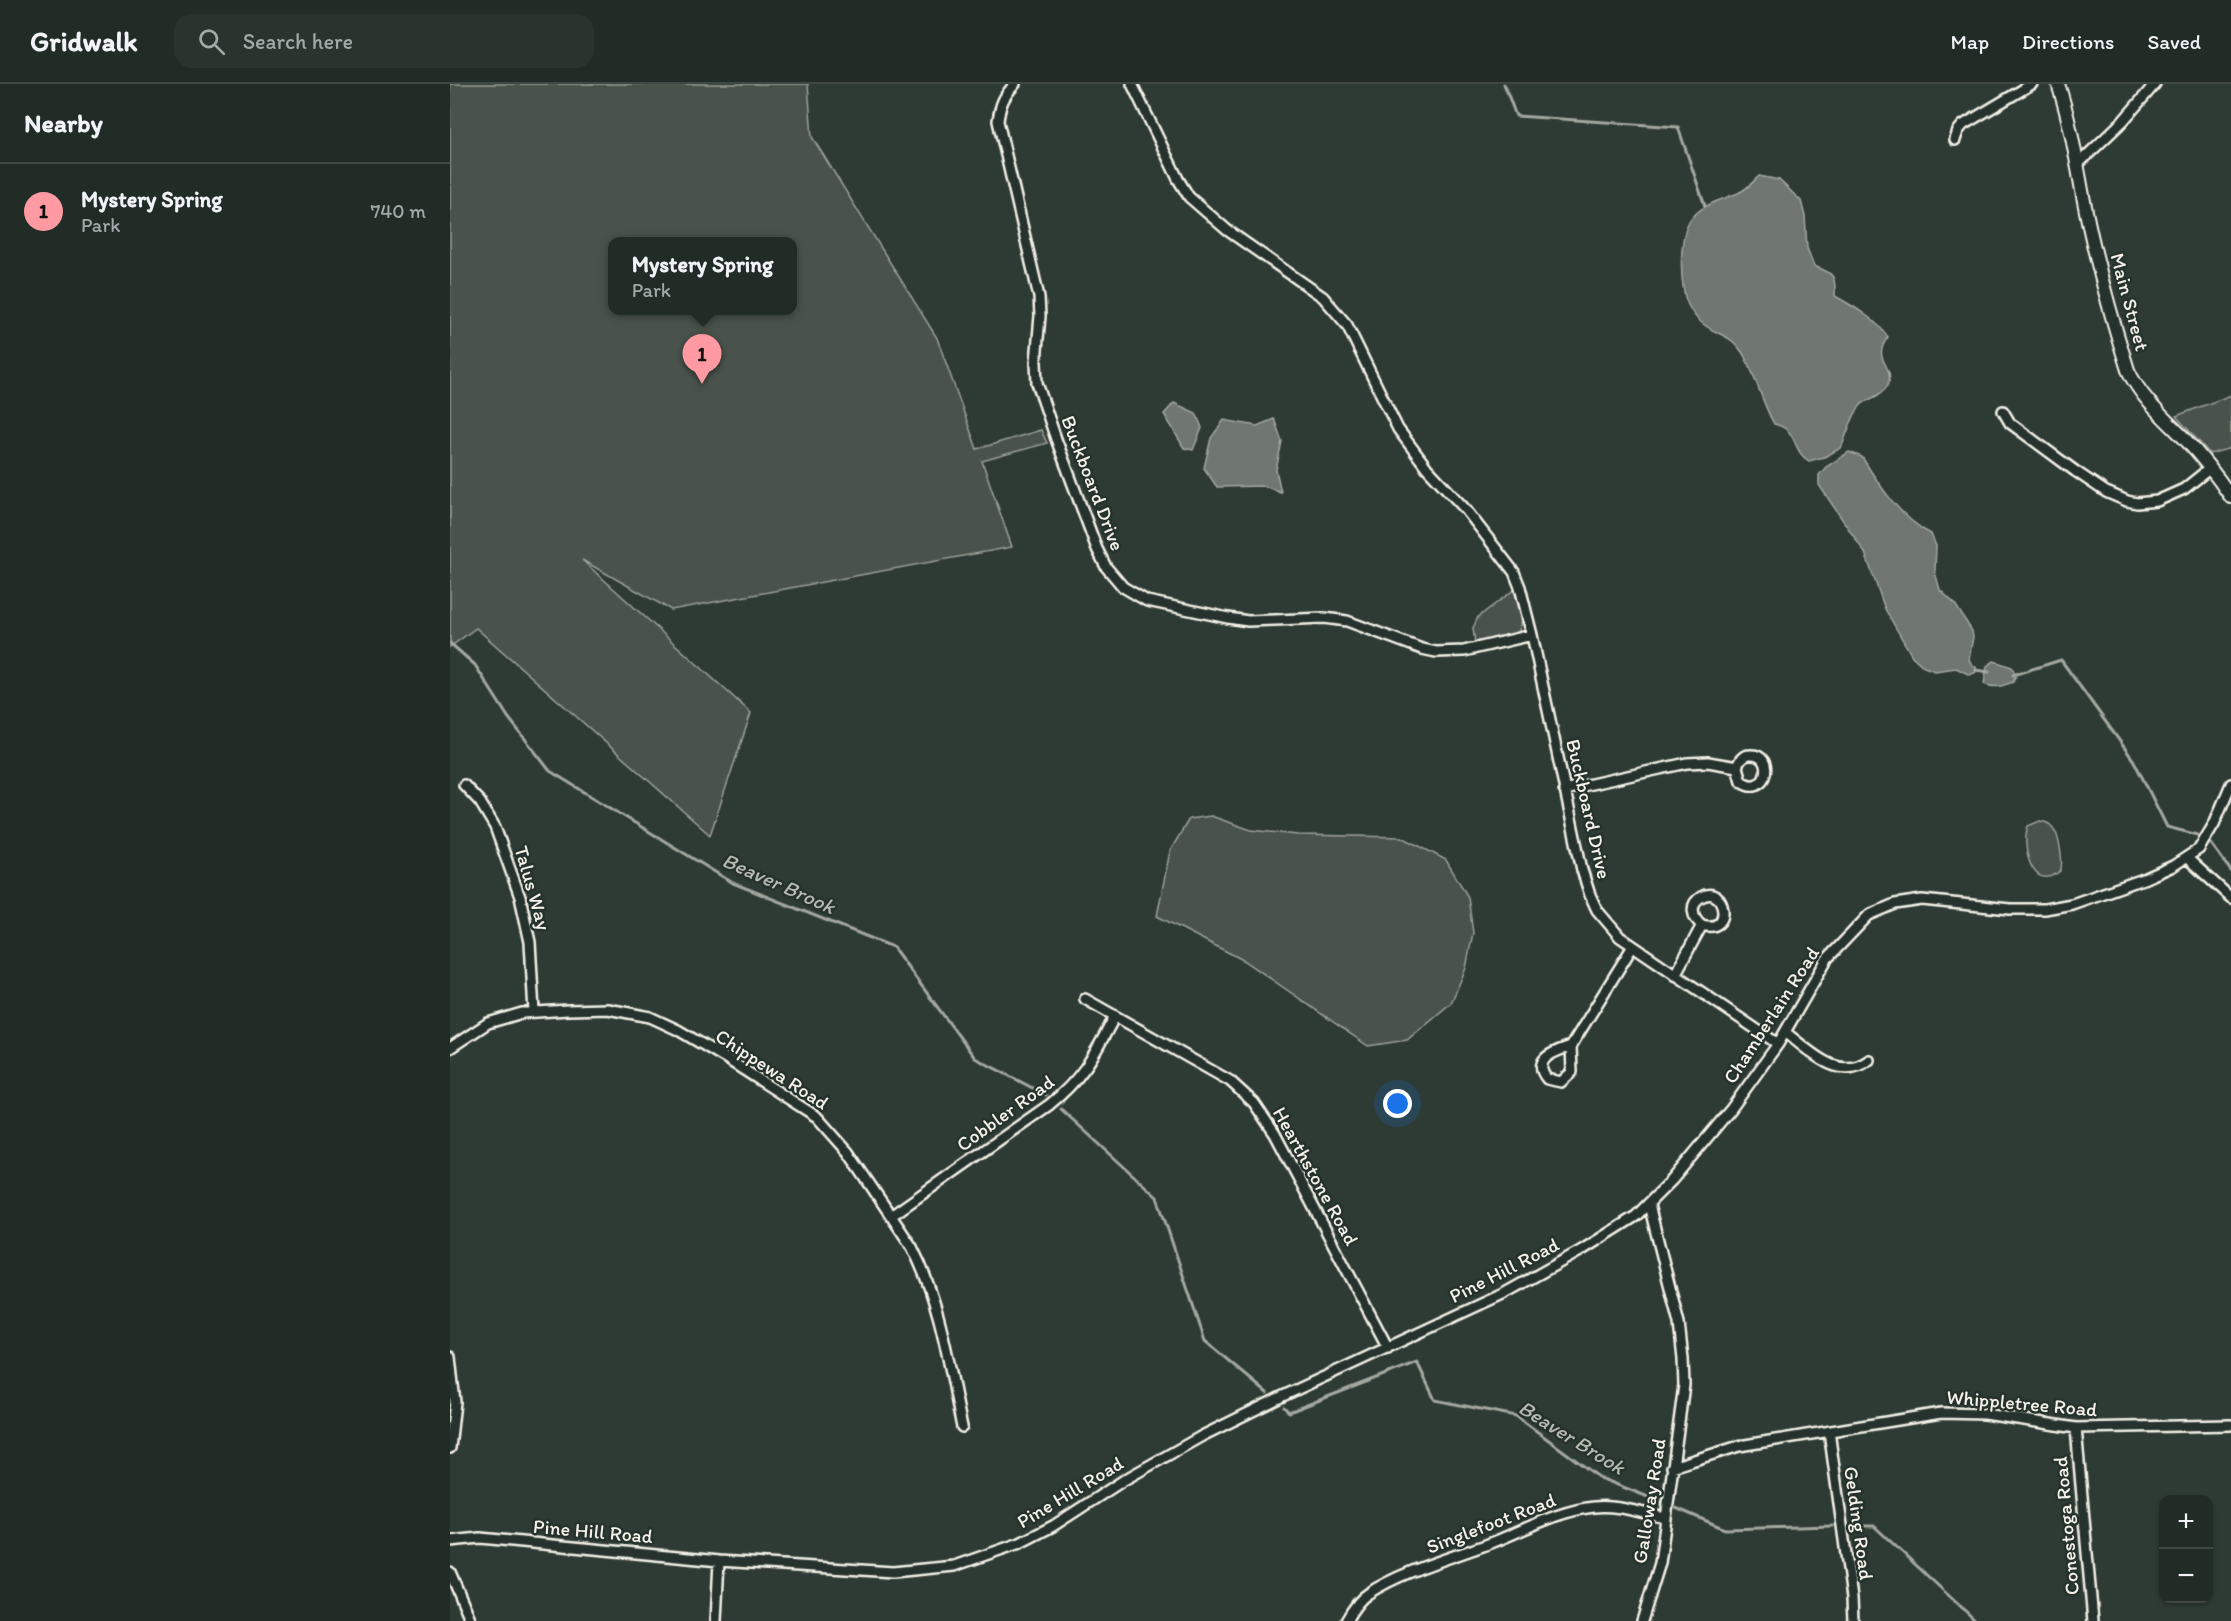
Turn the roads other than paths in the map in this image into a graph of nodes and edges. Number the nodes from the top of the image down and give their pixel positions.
1 (1015, 84) edge
2 (1132, 84) edge
3 (2032, 84) edge
4 (2058, 84) edge
5 (2155, 84) edge
6 (1955, 140) dead end
7 (2078, 164) junction
8 (2002, 411) dead end
9 (2210, 469) junction
10 (2231, 496) edge
11 (1532, 635) junction
12 (1737, 767) dead end
13 (2231, 784) edge
14 (464, 785) dead end
15 (1564, 790) junction
16 (2187, 858) junction
17 (2231, 898) edge
18 (1702, 925) dead end
19 (1633, 946) junction
20 (1675, 975) junction
21 (1085, 999) dead end
22 (534, 1012) junction
23 (1115, 1016) junction
24 (1785, 1032) junction
25 (1778, 1044) junction
26 (1571, 1046) dead end
27 (450, 1048) edge
28 (1869, 1060) dead end
29 (1649, 1205) junction
30 (891, 1216) junction
31 (1388, 1347) junction
32 (450, 1357) edge
33 (2231, 1425) edge
34 (962, 1427) dead end
35 (2076, 1428) junction
36 (1829, 1431) junction
37 (450, 1448) edge
38 (1672, 1467) junction
39 (1666, 1518) junction
40 (450, 1541) edge
41 (719, 1561) junction
42 (450, 1572) edge
43 (471, 1621) edge
44 (717, 1621) edge
45 (1346, 1621) edge
46 (1642, 1621) edge
47 (1853, 1621) edge
48 (2092, 1621) edge

1 - 11 street, Buckboard Drive
2 - 11 street, Buckboard Drive
3 - 6 street
4 - 7 main road, Main Street
5 - 7 street
7 - 9 main road, Main Street
8 - 9 street
9 - 10 main road, Main Street
11 - 15 street, Buckboard Drive
12 - 15 street
13 - 16 street, Chamberlain Road
14 - 22 street, Talus Way
15 - 19 street, Buckboard Drive
16 - 17 street
16 - 24 street, Chamberlain Road
18 - 20 street
19 - 20 street, Buckboard Drive
19 - 26 street
20 - 25 street, Buckboard Drive
21 - 23 street, Hearthstone Road
22 - 27 street, Chippewa Road
22 - 30 street, Chippewa Road
23 - 30 street, Cobbler Road
23 - 31 street, Hearthstone Road
24 - 25 street, Chamberlain Road
24 - 28 street
25 - 29 street, Chamberlain Road
29 - 31 street, Pine Hill Road
29 - 38 street, Galloway Road
30 - 34 street, Chippewa Road
31 - 41 street, Pine Hill Road
32 - 37 street
33 - 35 street, Whippletree Road
35 - 36 street, Whippletree Road
35 - 48 street, Conestoga Road
36 - 38 street, Whippletree Road
36 - 47 street, Gelding Road
38 - 39 street, Galloway Road
39 - 45 street, Singlefoot Road
39 - 46 street, Galloway Road
40 - 41 street, Pine Hill Road
41 - 44 street
42 - 43 street

